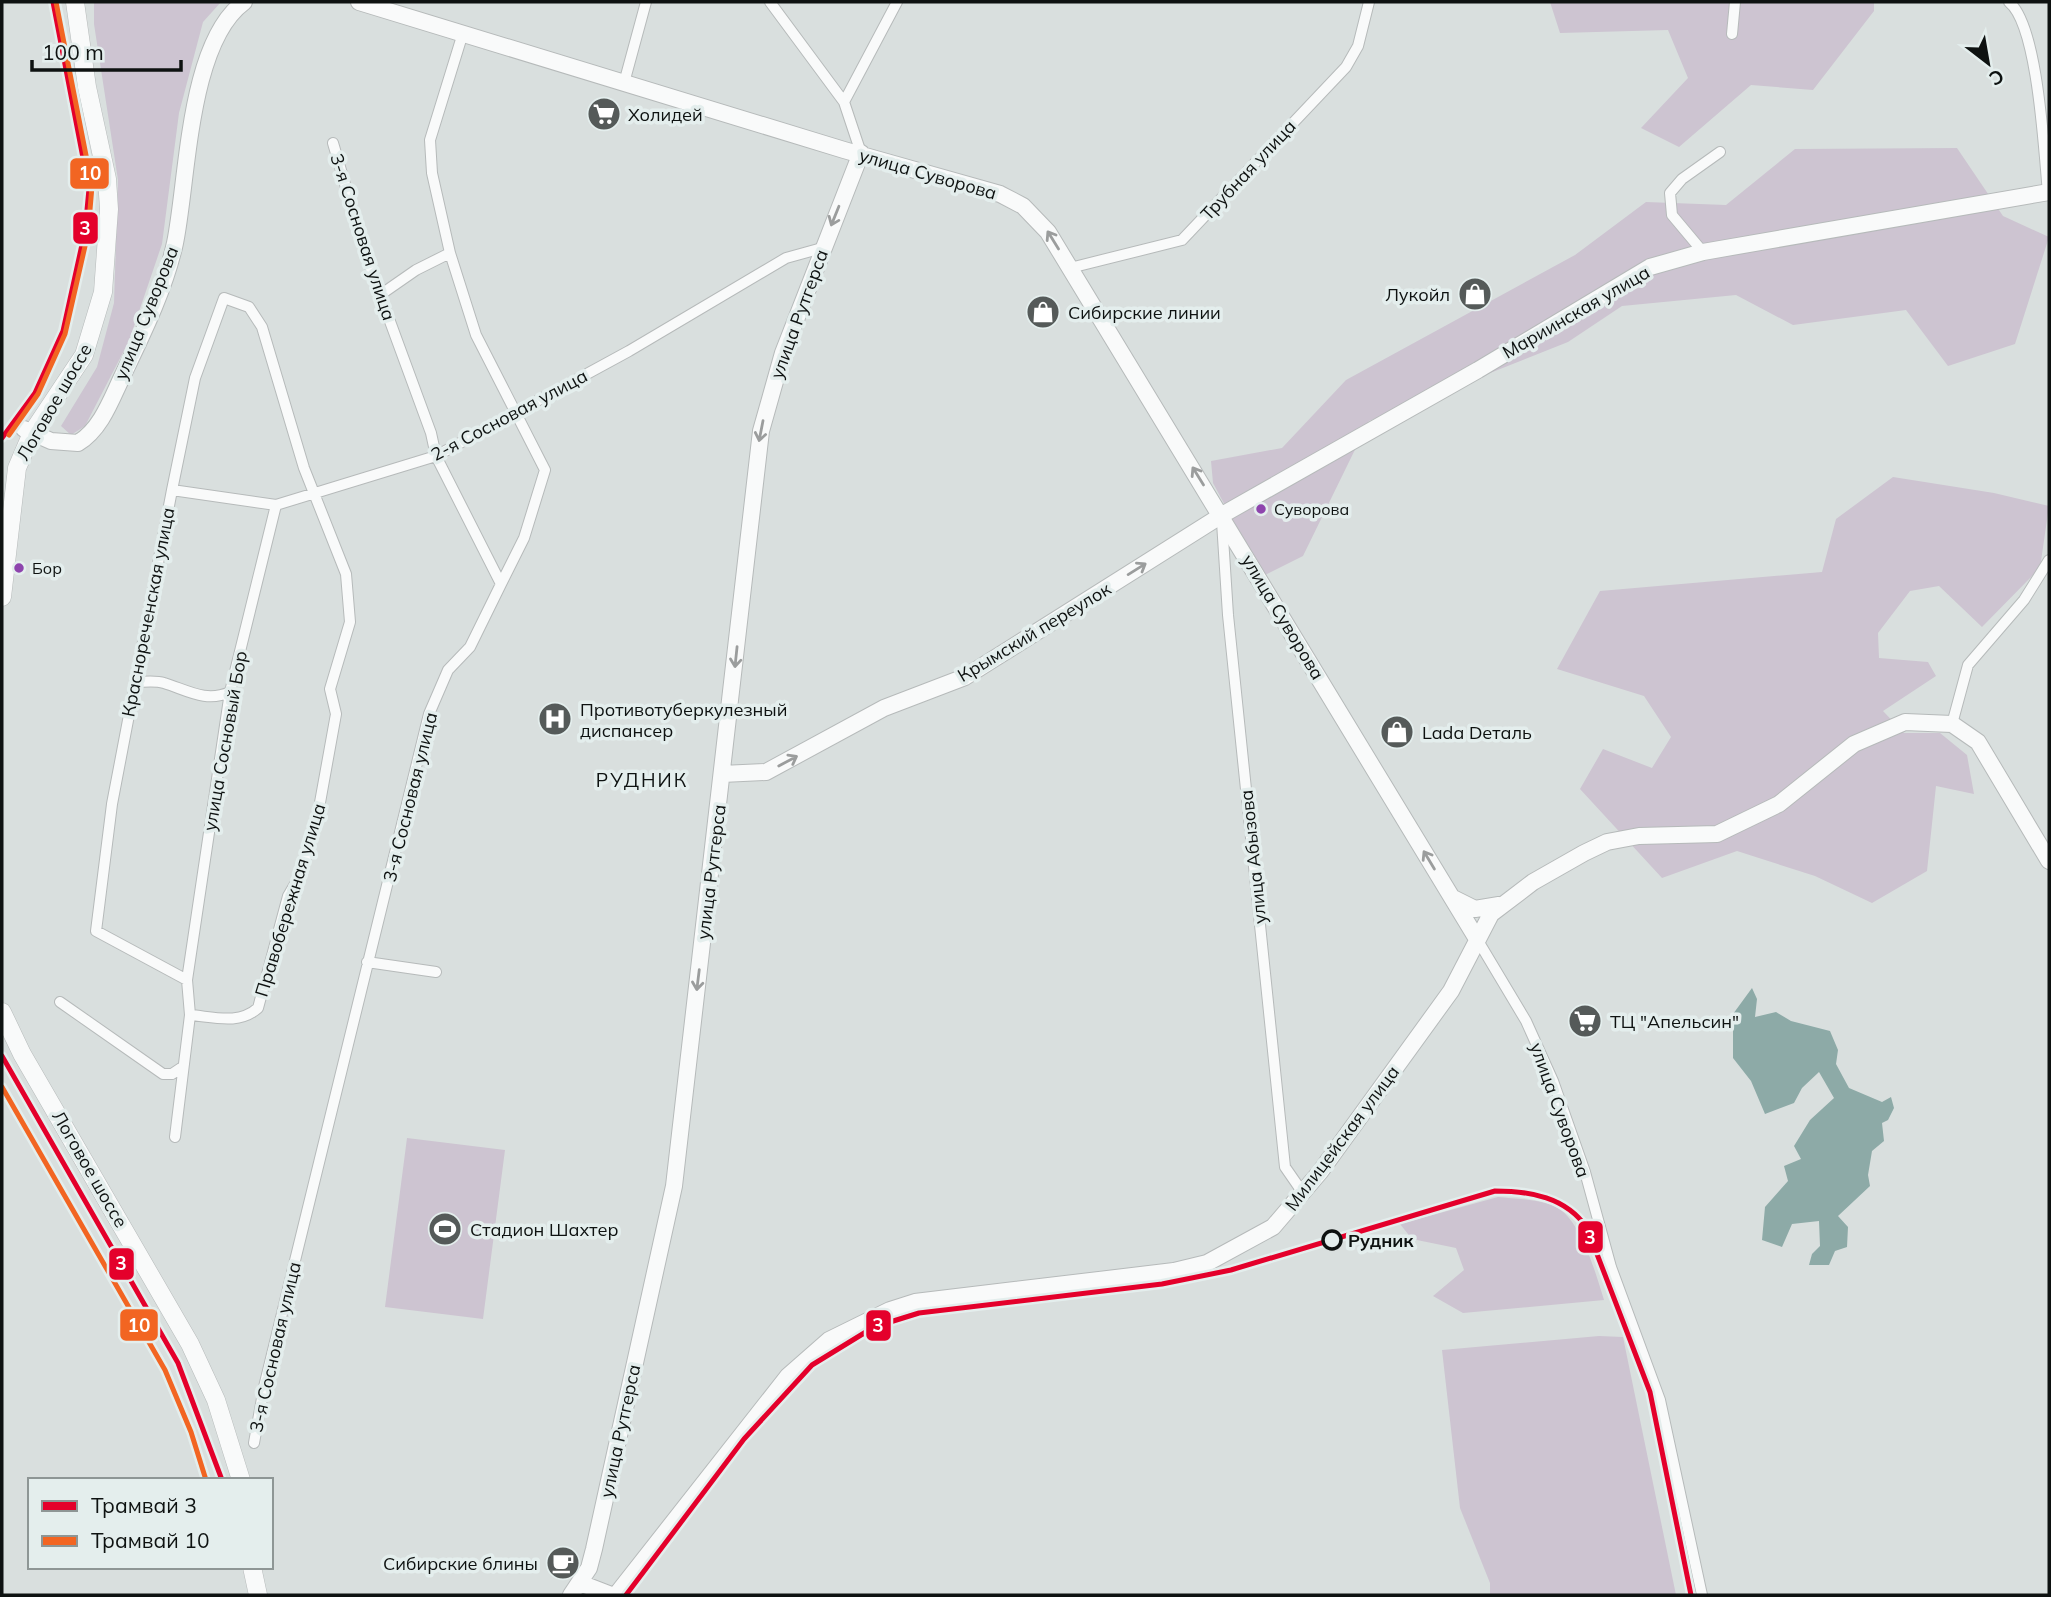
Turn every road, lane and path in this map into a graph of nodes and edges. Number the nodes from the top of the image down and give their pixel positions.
1 (63, 2) edge
2 (75, 2) edge
3 (244, 2) edge
4 (359, 2) edge
5 (646, 2) edge
6 (770, 2) edge
7 (897, 2) edge
8 (1369, 2) edge
9 (1735, 2) edge
10 (2009, 2) edge
11 (463, 33) junction
12 (1732, 34) dead end
13 (624, 83) junction
14 (844, 102) junction
15 (333, 143) dead end
16 (1720, 152) dead end
17 (861, 153) junction
18 (2048, 192) edge
19 (822, 248) junction
20 (450, 253) junction
21 (1703, 253) junction
22 (1070, 268) junction
23 (380, 295) junction
24 (225, 298) joint
25 (515, 414) junction
26 (28, 431) junction
27 (436, 456) junction
28 (2, 479) edge
29 (172, 490) junction
30 (315, 493) junction
31 (276, 505) junction
32 (1222, 515) junction
33 (2049, 560) edge
34 (501, 584) junction
35 (2, 597) edge
36 (135, 682) junction
37 (230, 692) junction
38 (1952, 724) junction
39 (722, 774) junction
40 (2049, 862) edge
41 (1452, 898) junction
42 (1499, 905) junction
43 (1477, 939) junction
44 (367, 962) junction
45 (436, 972) dead end
46 (187, 980) junction
47 (60, 1002) dead end
48 (2, 1012) edge
49 (190, 1015) junction
50 (2, 1037) edge
51 (181, 1068) junction
52 (175, 1137) dead end
53 (1303, 1193) junction
54 (254, 1443) dead end
55 (229, 1478) edge
56 (240, 1478) edge
57 (252, 1569) edge
58 (264, 1569) edge
59 (576, 1589) edge
60 (258, 1595) edge
61 (270, 1595) edge
62 (613, 1595) edge
63 (1702, 1595) edge

1 - 26 main road, Логовое шоссе
2 - 26 main road, Логовое шоссе
3 - 26 main road, улица Суворова
4 - 11 main road, улица Суворова
5 - 13 street
6 - 14 street
7 - 14 street
8 - 22 street, Трубная улица
9 - 12 street
10 - 18 street
11 - 13 main road, улица Суворова
11 - 20 street
13 - 17 main road, улица Суворова
14 - 17 street
15 - 23 street, 3-я Сосновая улица
16 - 21 street
17 -> 19 main road, улица Рутгерса
22 -> 17 main road, улица Суворова
18 - 21 main road, Мариинская улица
19 - 25 street, 2-я Сосновая улица
19 -> 39 main road, улица Рутгерса
20 - 23 street
20 - 25 street
21 - 32 main road, Мариинская улица
32 -> 22 main road, улица Суворова
23 - 27 street, 3-я Сосновая улица
24 - 29 street, Краснореченская улица
24 - 30 street, Правобережная улица
25 - 27 street, 2-я Сосновая улица
25 - 34 street
26 - 28 main road, Логовое шоссе
26 - 35 main road, Логовое шоссе
27 - 30 street, 2-я Сосновая улица
27 - 34 street, 3-я Сосновая улица
29 - 31 street, 2-я Сосновая улица
29 - 36 street, Краснореченская улица
30 - 31 street, 2-я Сосновая улица
30 - 49 street, Правобережная улица
31 - 37 street, улица Сосновый Бор
39 -> 32 main road, Крымский переулок
41 -> 32 main road, улица Суворова
32 - 53 street, улица Абызова
33 - 38 street
34 - 44 street, 3-я Сосновая улица
36 - 37 street
36 - 46 street, Краснореченская улица
37 - 46 street, улица Сосновый Бор
38 - 40 main road
38 - 42 main road
39 -> 59 main road, улица Рутгерса
41 - 42 main road
41 - 43 main road, улица Суворова
42 - 43 main road, Милицейская улица
43 - 53 main road, Милицейская улица
43 - 63 street, улица Суворова
44 - 45 street
44 - 54 street, 3-я Сосновая улица
46 - 49 street, улица Сосновый Бор
47 - 51 street
48 - 56 main road, Логовое шоссе
49 - 51 street, улица Сосновый Бор
50 - 55 main road, Логовое шоссе
51 - 52 street, улица Сосновый Бор
53 - 62 main road, Милицейская улица
57 - 60 main road
58 - 61 main road
59 - 62 main road

